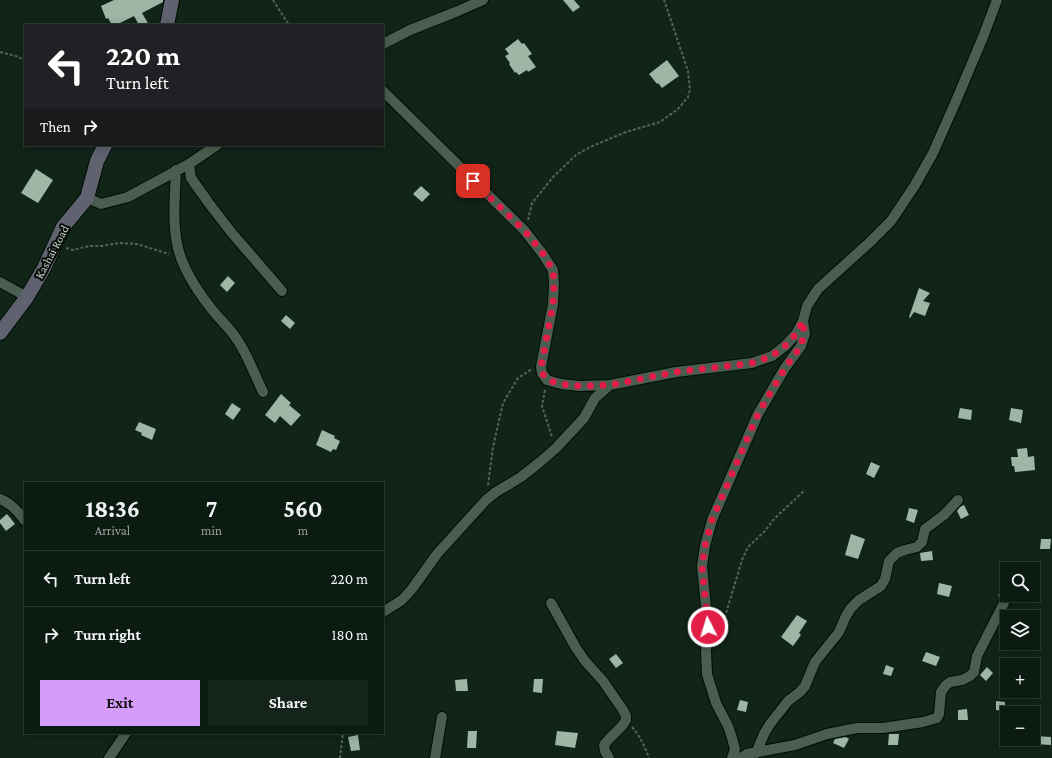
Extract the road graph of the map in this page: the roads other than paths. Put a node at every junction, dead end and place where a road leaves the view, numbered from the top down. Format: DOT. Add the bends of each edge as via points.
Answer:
graph roads {
  1 [pos="172,0"];
  2 [pos="483,0"];
  3 [pos="996,0"];
  4 [pos="167,24"];
  5 [pos="384,43"];
  6 [pos="384,92"];
  7 [pos="104,146"];
  8 [pos="216,146"];
  9 [pos="189,164"];
  10 [pos="176,170"];
  11 [pos="87,198"];
  12 [pos="0,282"];
  13 [pos="282,290"];
  14 [pos="27,297"];
  15 [pos="803,321"];
  16 [pos="0,333"];
  17 [pos="610,385"];
  18 [pos="263,392"];
  19 [pos="0,499"];
  20 [pos="958,500"];
  21 [pos="24,520"];
  22 [pos="551,603"];
  23 [pos="1004,603"];
  24 [pos="384,611"];
  25 [pos="442,717"];
  26 [pos="125,734"];
  27 [pos="756,753"];
  28 [pos="109,758"];
  29 [pos="435,758"];
  30 [pos="609,758"];
  31 [pos="732,758"];
  32 [pos="740,758"];
  1 -- 4 [label="street"];
  2 -- 5 [label="street"];
  3 -- 15 [label="street" via="956,101 933,153 915,185 891,221 818,290 807,306"];
  6 -- 17 [label="street" via="525,231 553,270 553,304 541,367 547,380 579,386"];
  7 -- 11 [label="street, Kashai Road" via="96,161"];
  8 -- 9 [label="street"];
  9 -- 10 [label="street"];
  9 -- 13 [label="street" via="191,178 208,202"];
  10 -- 11 [label="street" via="128,197 101,204"];
  10 -- 18 [label="street" via="174,211 180,257 214,312 231,330"];
  11 -- 14 [label="street, Kashai Road" via="64,227"];
  12 -- 14 [label="street"];
  14 -- 16 [label="street, Kashai Road"];
  15 -- 17 [label="street" via="785,346 772,356 752,363 676,372"];
  15 -- 31 [label="street" via="804,334 801,346 758,414 712,520 705,546 702,566 708,627 708,674 716,703 732,738 735,749"];
  17 -- 24 [label="street" via="594,398 584,418 556,448 521,477 486,500 437,554 402,600"];
  19 -- 21 [label="street" via="19,512"];
  20 -- 27 [label="street" via="944,515 925,529 922,542 917,547 897,553 890,561 881,586 858,600 851,608 839,632 815,662 805,686 788,701 770,724"];
  22 -- 30 [label="street" via="576,648 603,681 626,716 622,726 604,745"];
  23 -- 27 [label="street" via="978,656 974,672 962,680 950,682 940,692 937,718 883,728 857,728"];
  25 -- 29 [label="street"];
  26 -- 28 [label="street"];
  27 -- 32 [label="street"];
}
